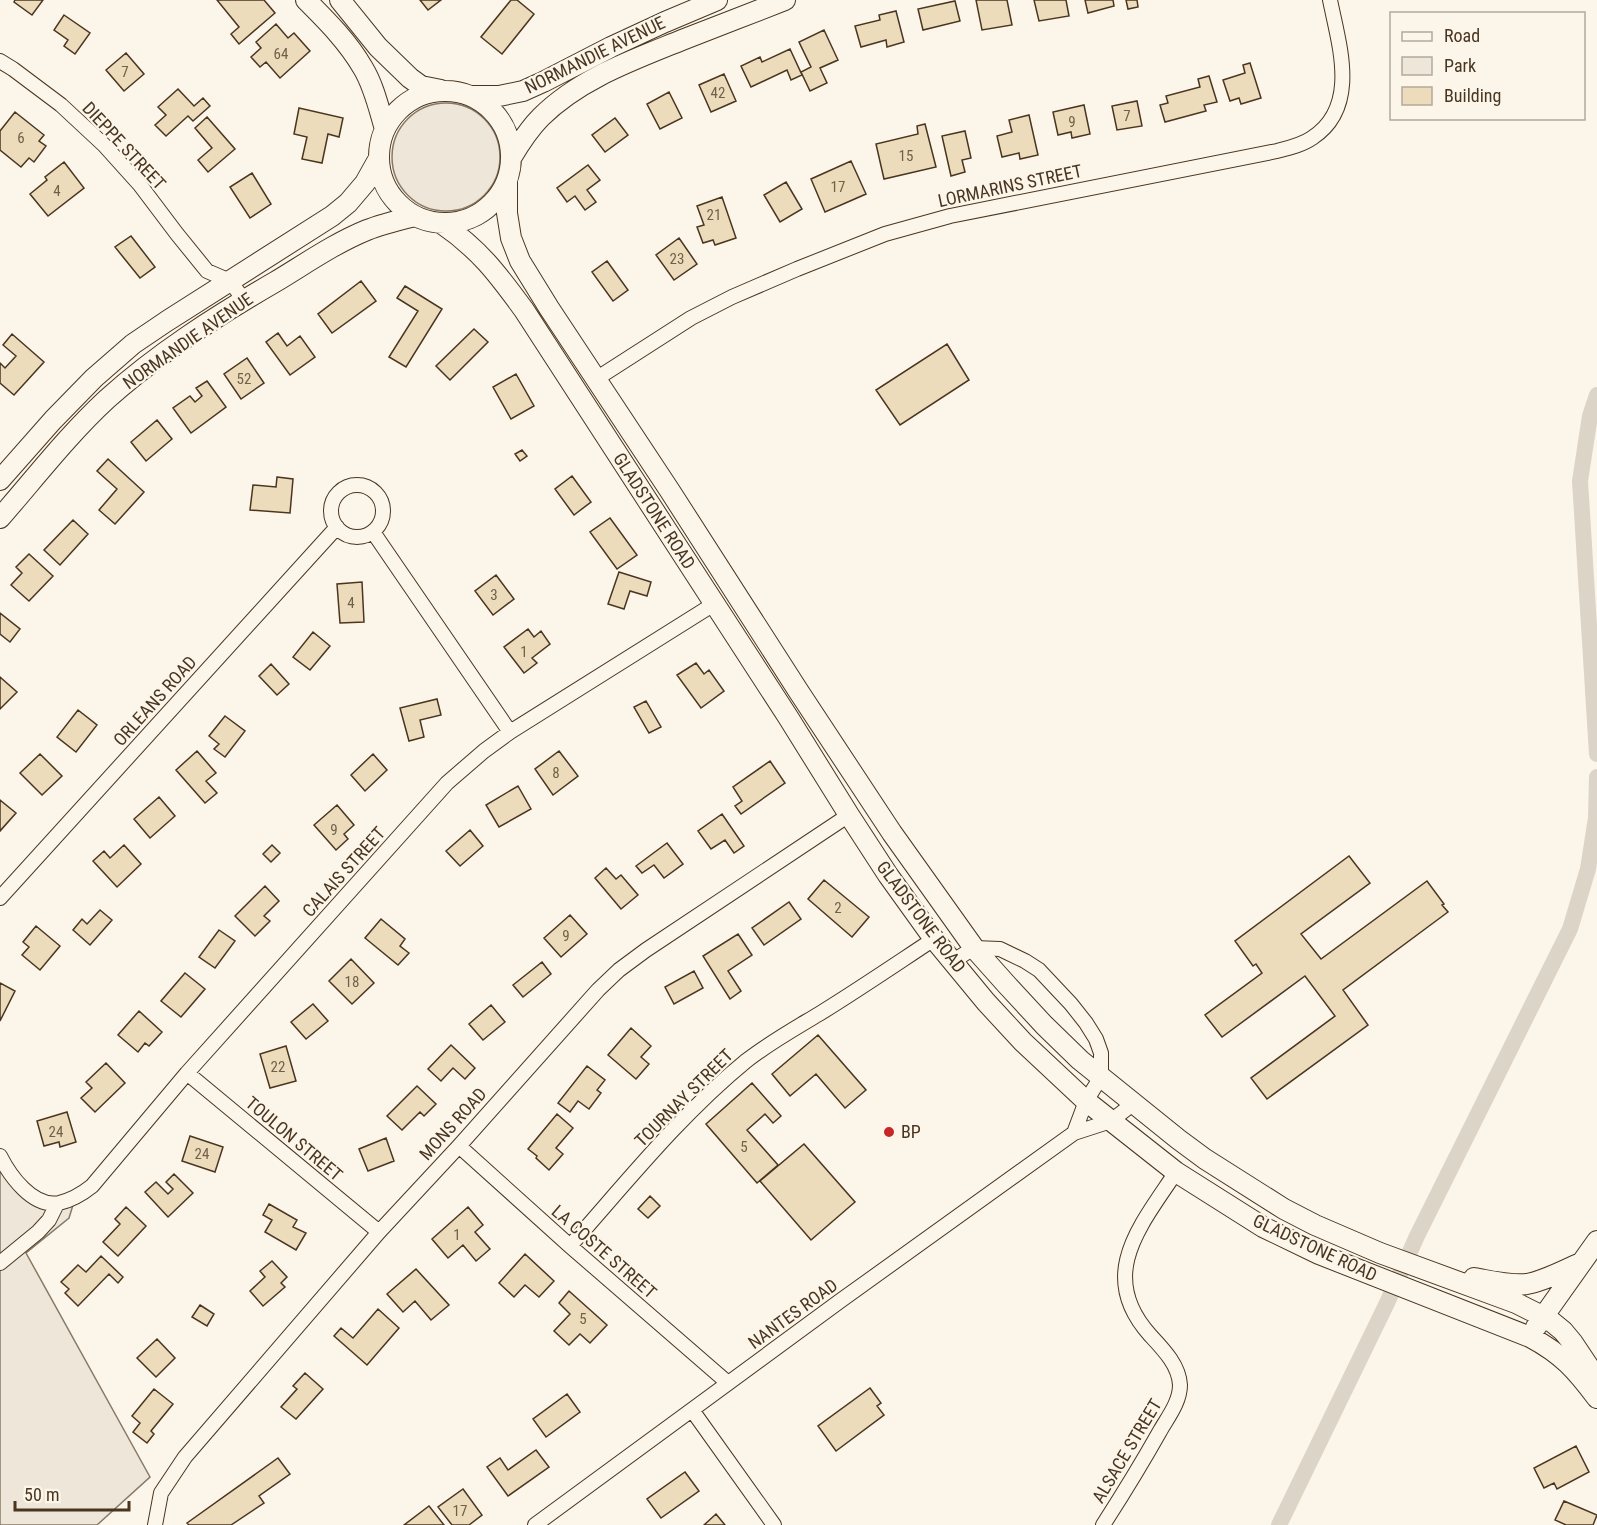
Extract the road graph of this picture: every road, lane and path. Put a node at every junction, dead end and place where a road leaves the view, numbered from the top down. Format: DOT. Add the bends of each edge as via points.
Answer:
graph roads {
  1 [pos="306,0"];
  2 [pos="340,0"];
  3 [pos="717,0"];
  4 [pos="785,0"];
  5 [pos="1330,0"];
  6 [pos="0,61"];
  7 [pos="444,91"];
  8 [pos="471,96"];
  9 [pos="385,129"];
  10 [pos="511,158"];
  11 [pos="379,159"];
  12 [pos="507,180"];
  13 [pos="415,216"];
  14 [pos="441,223"];
  15 [pos="207,271"];
  16 [pos="230,280"];
  17 [pos="204,297"];
  18 [pos="244,300"];
  19 [pos="216,318"];
  20 [pos="591,372"];
  21 [pos="567,376"];
  22 [pos="607,396"];
  23 [pos="587,408"];
  24 [pos="0,480"];
  25 [pos="0,518"];
  26 [pos="337,527"];
  27 [pos="373,532"];
  28 [pos="723,574"];
  29 [pos="703,587"];
  30 [pos="714,604"];
  31 [pos="745,608"];
  32 [pos="725,621"];
  33 [pos="510,732"];
  34 [pos="860,784"];
  35 [pos="844,807"];
  36 [pos="883,819"];
  37 [pos="861,834"];
  38 [pos="0,898"];
  39 [pos="945,906"];
  40 [pos="922,922"];
  41 [pos="934,939"];
  42 [pos="974,948"];
  43 [pos="952,961"];
  44 [pos="187,1073"];
  45 [pos="1101,1077"];
  46 [pos="1086,1101"];
  47 [pos="1134,1103"];
  48 [pos="1111,1121"];
  49 [pos="1074,1133"];
  50 [pos="1178,1139"];
  51 [pos="459,1146"];
  52 [pos="0,1156"];
  53 [pos="1205,1159"];
  54 [pos="1176,1171"];
  55 [pos="57,1204"];
  56 [pos="379,1232"];
  57 [pos="1597,1241"];
  58 [pos="570,1246"];
  59 [pos="0,1263"];
  60 [pos="1581,1263"];
  61 [pos="1420,1267"];
  62 [pos="1542,1316"];
  63 [pos="1530,1337"];
  64 [pos="1597,1379"];
  65 [pos="728,1383"];
  66 [pos="1597,1398"];
  67 [pos="692,1410"];
  68 [pos="155,1525"];
  69 [pos="534,1525"];
  70 [pos="774,1525"];
  71 [pos="1103,1525"];
  1 -- 9 [label="street" via="344,40 364,69"];
  2 -- 7 [label="street" via="378,47 410,78 421,86"];
  3 -- 8 [label="street, NORMANDIE AVENUE" via="523,91"];
  4 -- 10 [label="street, NORMANDIE AVENUE" via="630,61 590,81 540,117"];
  5 -- 20 [label="street, LORMARINS STREET" via="1343,66 1342,90 1329,124 1312,138 1277,151 950,216 885,234 732,297"];
  6 -- 15 [label="street, DIEPPE STREET" via="61,105 104,146"];
  7 -- 8 [label="street"];
  7 -- 9 [label="street" via="409,101"];
  8 -- 10 [label="street" via="488,106 501,121"];
  9 -- 11 [label="street"];
  10 -- 12 [label="street"];
  11 -- 13 [label="street" via="383,182 396,202"];
  11 -- 16 [label="street, NORMANDIE AVENUE" via="365,183 340,210"];
  12 -- 14 [label="street" via="488,207 473,217"];
  12 -- 20 [label="street, GLADSTONE ROAD" via="511,238 520,261"];
  13 -- 14 [label="street"];
  13 -- 18 [label="street, NORMANDIE AVENUE" via="349,238"];
  14 -- 21 [label="street, GLADSTONE ROAD" via="461,236 496,272"];
  15 -- 16 [label="street, DIEPPE STREET"];
  15 -- 17 [label="street"];
  16 -- 17 [label="street, NORMANDIE AVENUE"];
  16 -- 18 [label="street"];
  17 -- 19 [label="street"];
  17 -- 24 [label="street, NORMANDIE AVENUE" via="133,344 94,378"];
  18 -- 19 [label="street, NORMANDIE AVENUE"];
  19 -- 25 [label="street, NORMANDIE AVENUE" via="106,400"];
  20 -- 21 [label="street" via="578,367"];
  20 -- 22 [label="street, GLADSTONE ROAD"];
  21 -- 23 [label="street, GLADSTONE ROAD"];
  22 -- 23 [label="street"];
  22 -- 28 [label="street, GLADSTONE ROAD"];
  23 -- 29 [label="street, GLADSTONE ROAD"];
  26 -- 27 [label="street" via="350,536"];
  26 -- 27 [label="street" via="332,513 335,499 346,488 361,486 375,492 382,505 382,520"];
  26 -- 38 [label="street, ORLEANS ROAD"];
  27 -- 33 [label="street"];
  28 -- 29 [label="street" via="712,577"];
  28 -- 31 [label="street, GLADSTONE ROAD"];
  29 -- 30 [label="street, GLADSTONE ROAD"];
  30 -- 32 [label="street, GLADSTONE ROAD"];
  30 -- 33 [label="street, CALAIS STREET"];
  31 -- 32 [label="street"];
  31 -- 34 [label="street, GLADSTONE ROAD"];
  32 -- 35 [label="street, GLADSTONE ROAD"];
  33 -- 44 [label="street, CALAIS STREET" via="447,783"];
  34 -- 35 [label="street" via="846,792"];
  34 -- 36 [label="street, GLADSTONE ROAD"];
  35 -- 37 [label="street, GLADSTONE ROAD"];
  35 -- 51 [label="street, MONS ROAD" via="619,970"];
  36 -- 37 [label="street"];
  36 -- 39 [label="street, GLADSTONE ROAD"];
  37 -- 40 [label="street, GLADSTONE ROAD"];
  39 -- 40 [label="street"];
  39 -- 42 [label="street, GLADSTONE ROAD"];
  40 -- 41 [label="street, GLADSTONE ROAD"];
  41 -- 43 [label="street, GLADSTONE ROAD"];
  41 -- 58 [label="street, TOURNAY STREET" via="747,1060 681,1122"];
  42 -- 43 [label="street"];
  42 -- 45 [label="street, GLADSTONE ROAD" via="1044,1025"];
  42 -- 45 [label="street" via="1000,950 1039,970 1071,1004 1096,1039 1101,1053"];
  43 -- 46 [label="street, GLADSTONE ROAD" via="1023,1042"];
  44 -- 55 [label="street, CALAIS STREET" via="92,1186"];
  44 -- 56 [label="street, TOULON STREET"];
  45 -- 46 [label="street"];
  45 -- 47 [label="street, GLADSTONE ROAD"];
  46 -- 48 [label="street, GLADSTONE ROAD"];
  46 -- 49 [label="street"];
  47 -- 48 [label="street, NANTES ROAD"];
  47 -- 50 [label="street, GLADSTONE ROAD"];
  48 -- 49 [label="street, NANTES ROAD"];
  48 -- 54 [label="street, GLADSTONE ROAD"];
  49 -- 65 [label="street, NANTES ROAD"];
  50 -- 53 [label="street, GLADSTONE ROAD"];
  50 -- 54 [label="street" via="1165,1151"];
  51 -- 56 [label="street, MONS ROAD"];
  51 -- 58 [label="street, LA COSTE STREET"];
  52 -- 55 [label="street" via="28,1193"];
  53 -- 54 [label="street" via="1198,1174"];
  53 -- 61 [label="street, GLADSTONE ROAD" via="1305,1220"];
  54 -- 63 [label="street, GLADSTONE ROAD" via="1263,1227 1319,1254"];
  54 -- 71 [label="street, ALSACE STREET" via="1135,1236 1125,1276 1133,1311 1178,1374 1178,1400"];
  55 -- 59 [label="street" via="38,1232"];
  56 -- 68 [label="street, MONS ROAD" via="184,1457 161,1493"];
  57 -- 60 [label="street"];
  58 -- 65 [label="street, LA COSTE STREET"];
  60 -- 61 [label="street" via="1527,1284"];
  60 -- 62 [label="street"];
  61 -- 62 [label="street, GLADSTONE ROAD"];
  62 -- 63 [label="street"];
  62 -- 64 [label="street, GLADSTONE ROAD" via="1574,1343"];
  63 -- 66 [label="street, GLADSTONE ROAD" via="1571,1366"];
  65 -- 67 [label="street, NANTES ROAD"];
  67 -- 69 [label="street, NANTES ROAD"];
  67 -- 70 [label="street"];
}
